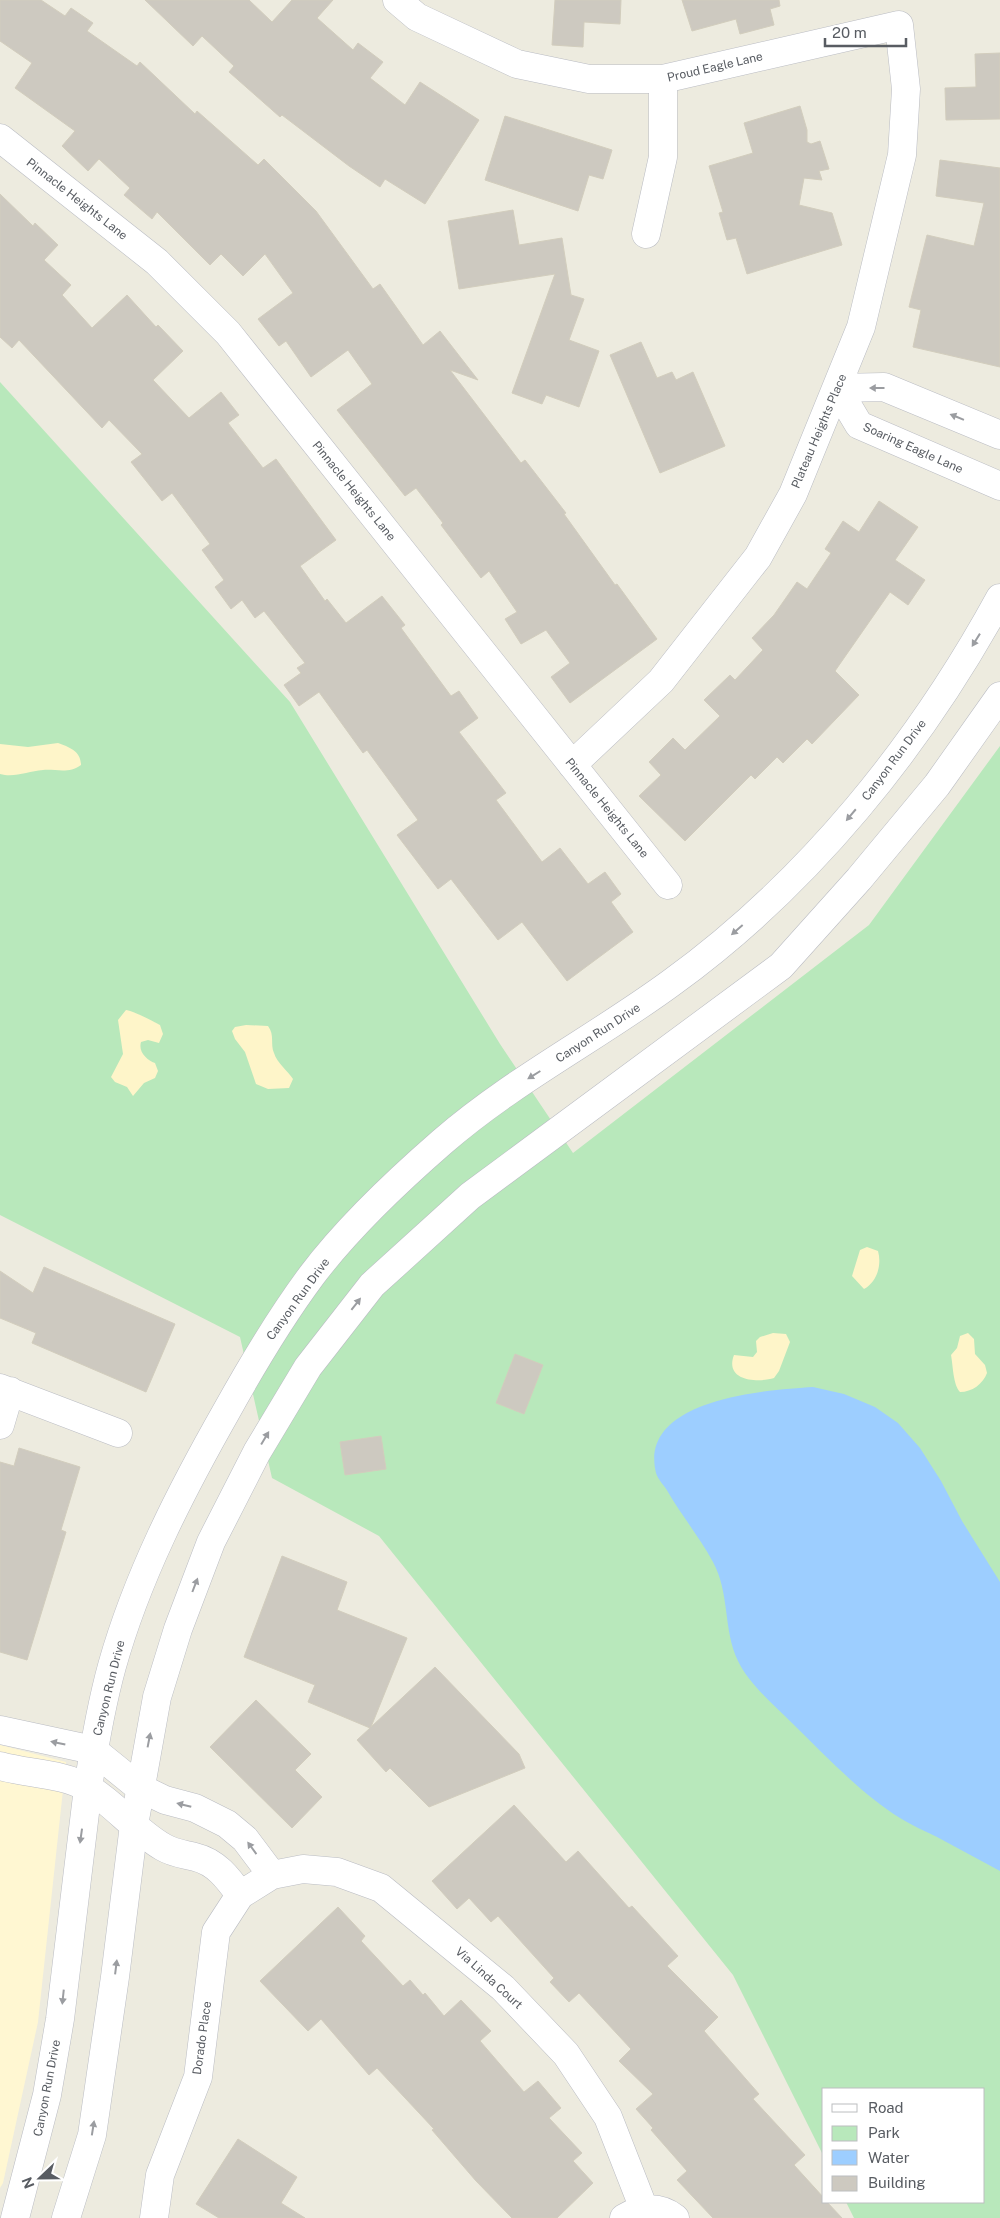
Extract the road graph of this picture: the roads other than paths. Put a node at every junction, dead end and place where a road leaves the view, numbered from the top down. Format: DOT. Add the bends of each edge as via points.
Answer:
graph roads {
  1 [pos="396,0"];
  2 [pos="898,25"];
  3 [pos="663,79"];
  4 [pos="0,138"];
  5 [pos="646,234"];
  6 [pos="837,388"];
  7 [pos="1000,435"];
  8 [pos="1000,486"];
  9 [pos="1000,598"];
  10 [pos="1000,696"];
  11 [pos="572,765"];
  12 [pos="668,885"];
  13 [pos="5,1390"];
  14 [pos="0,1425"];
  15 [pos="118,1433"];
  16 [pos="0,1730"];
  17 [pos="93,1750"];
  18 [pos="0,1766"];
  19 [pos="88,1788"];
  20 [pos="140,1788"];
  21 [pos="134,1825"];
  22 [pos="272,1875"];
  23 [pos="240,1895"];
  24 [pos="634,2214"];
  25 [pos="15,2218"];
  26 [pos="66,2218"];
  27 [pos="154,2218"];
  28 [pos="674,2218"];
  1 -- 3 [label="street, Proud Eagle Lane" via="417,16 517,64 589,79"];
  2 -- 3 [label="street, Proud Eagle Lane"];
  2 -- 6 [label="street, Plateau Heights Place" via="906,89 902,155 861,327"];
  3 -- 5 [label="street" via="663,157"];
  4 -- 11 [label="street, Pinnacle Heights Lane" via="158,262 228,333"];
  7 -- 6 [label="street, one-way" via="884,387"];
  6 -- 8 [label="street, Soaring Eagle Lane" via="859,425"];
  6 -- 11 [label="street, Plateau Heights Place" via="793,494 758,557 661,681"];
  9 -- 17 [label="street, Canyon Run Drive, one-way" via="912,737 831,840 743,925 675,981 514,1087 446,1138 395,1184 314,1272 243,1382 174,1509 112,1666"];
  20 -- 10 [label="street, one-way" via="157,1697 178,1629 211,1542 257,1452 308,1367 372,1285 470,1196 781,966 860,879 937,785"];
  11 -- 12 [label="street, Pinnacle Heights Lane"];
  13 -- 14 [label="street"];
  13 -- 15 [label="street"];
  17 -- 16 [label="street, one-way"];
  17 -- 19 [label="street, Canyon Run Drive"];
  17 -- 20 [label="street"];
  18 -- 19 [label="street" via="55,1776"];
  19 -- 21 [label="street"];
  19 -- 25 [label="street, Canyon Run Drive, one-way" via="60,2018 47,2095"];
  20 -- 21 [label="street"];
  22 -- 20 [label="street, one-way" via="245,1839 227,1824 195,1808 165,1800"];
  21 -- 23 [label="street" via="169,1851 213,1864"];
  26 -- 21 [label="street, one-way" via="92,2135"];
  22 -- 23 [label="street, Dorado Place"];
  22 -- 24 [label="street, Via Linda Court" via="303,1869 337,1872 381,1888 503,1988 566,2054 608,2117"];
  23 -- 27 [label="street, Dorado Place" via="216,1932 198,2077 160,2175"];
  24 -- 28 [label="street, Via Linda Court" via="653,2209 667,2212"];
}
